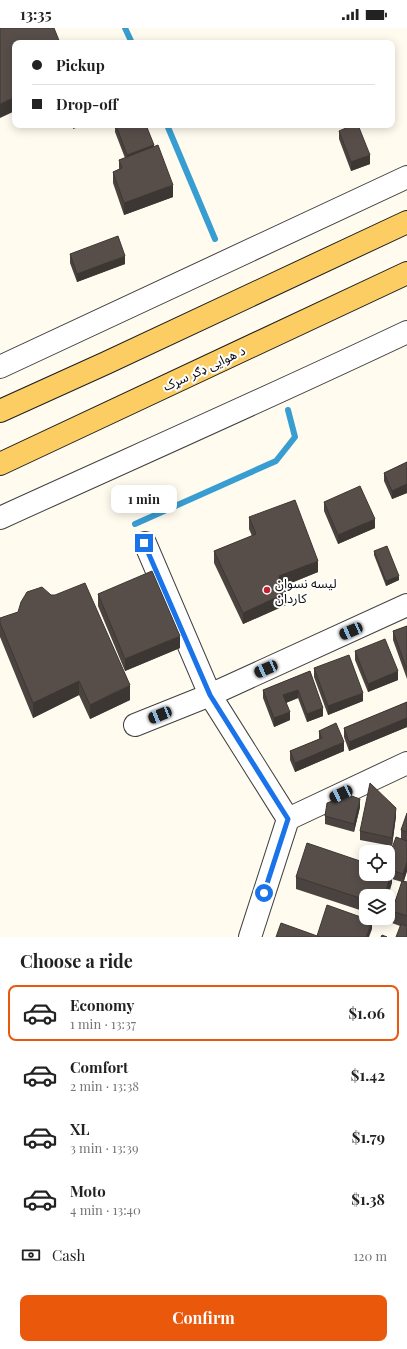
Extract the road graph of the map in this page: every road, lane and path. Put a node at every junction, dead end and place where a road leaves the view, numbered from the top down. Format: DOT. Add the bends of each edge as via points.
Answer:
graph roads {
  1 [pos="407,177"];
  2 [pos="407,222"];
  3 [pos="407,273"];
  4 [pos="407,332"];
  5 [pos="0,367"];
  6 [pos="0,411"];
  7 [pos="0,464"];
  8 [pos="0,518"];
  9 [pos="144,543"];
  10 [pos="407,605"];
  11 [pos="210,695"];
  12 [pos="135,725"];
  13 [pos="407,763"];
  14 [pos="288,819"];
  15 [pos="250,937"];
  1 -- 5 [label="street"];
  2 -- 6 [label="main road"];
  3 -- 7 [label="main road, د هوایی ډګر سړک"];
  4 -- 8 [label="street" via="299,384"];
  9 -- 11 [label="street"];
  10 -- 11 [label="street"];
  11 -- 12 [label="street"];
  11 -- 14 [label="street"];
  13 -- 14 [label="street"];
  14 -- 15 [label="street"];
}
